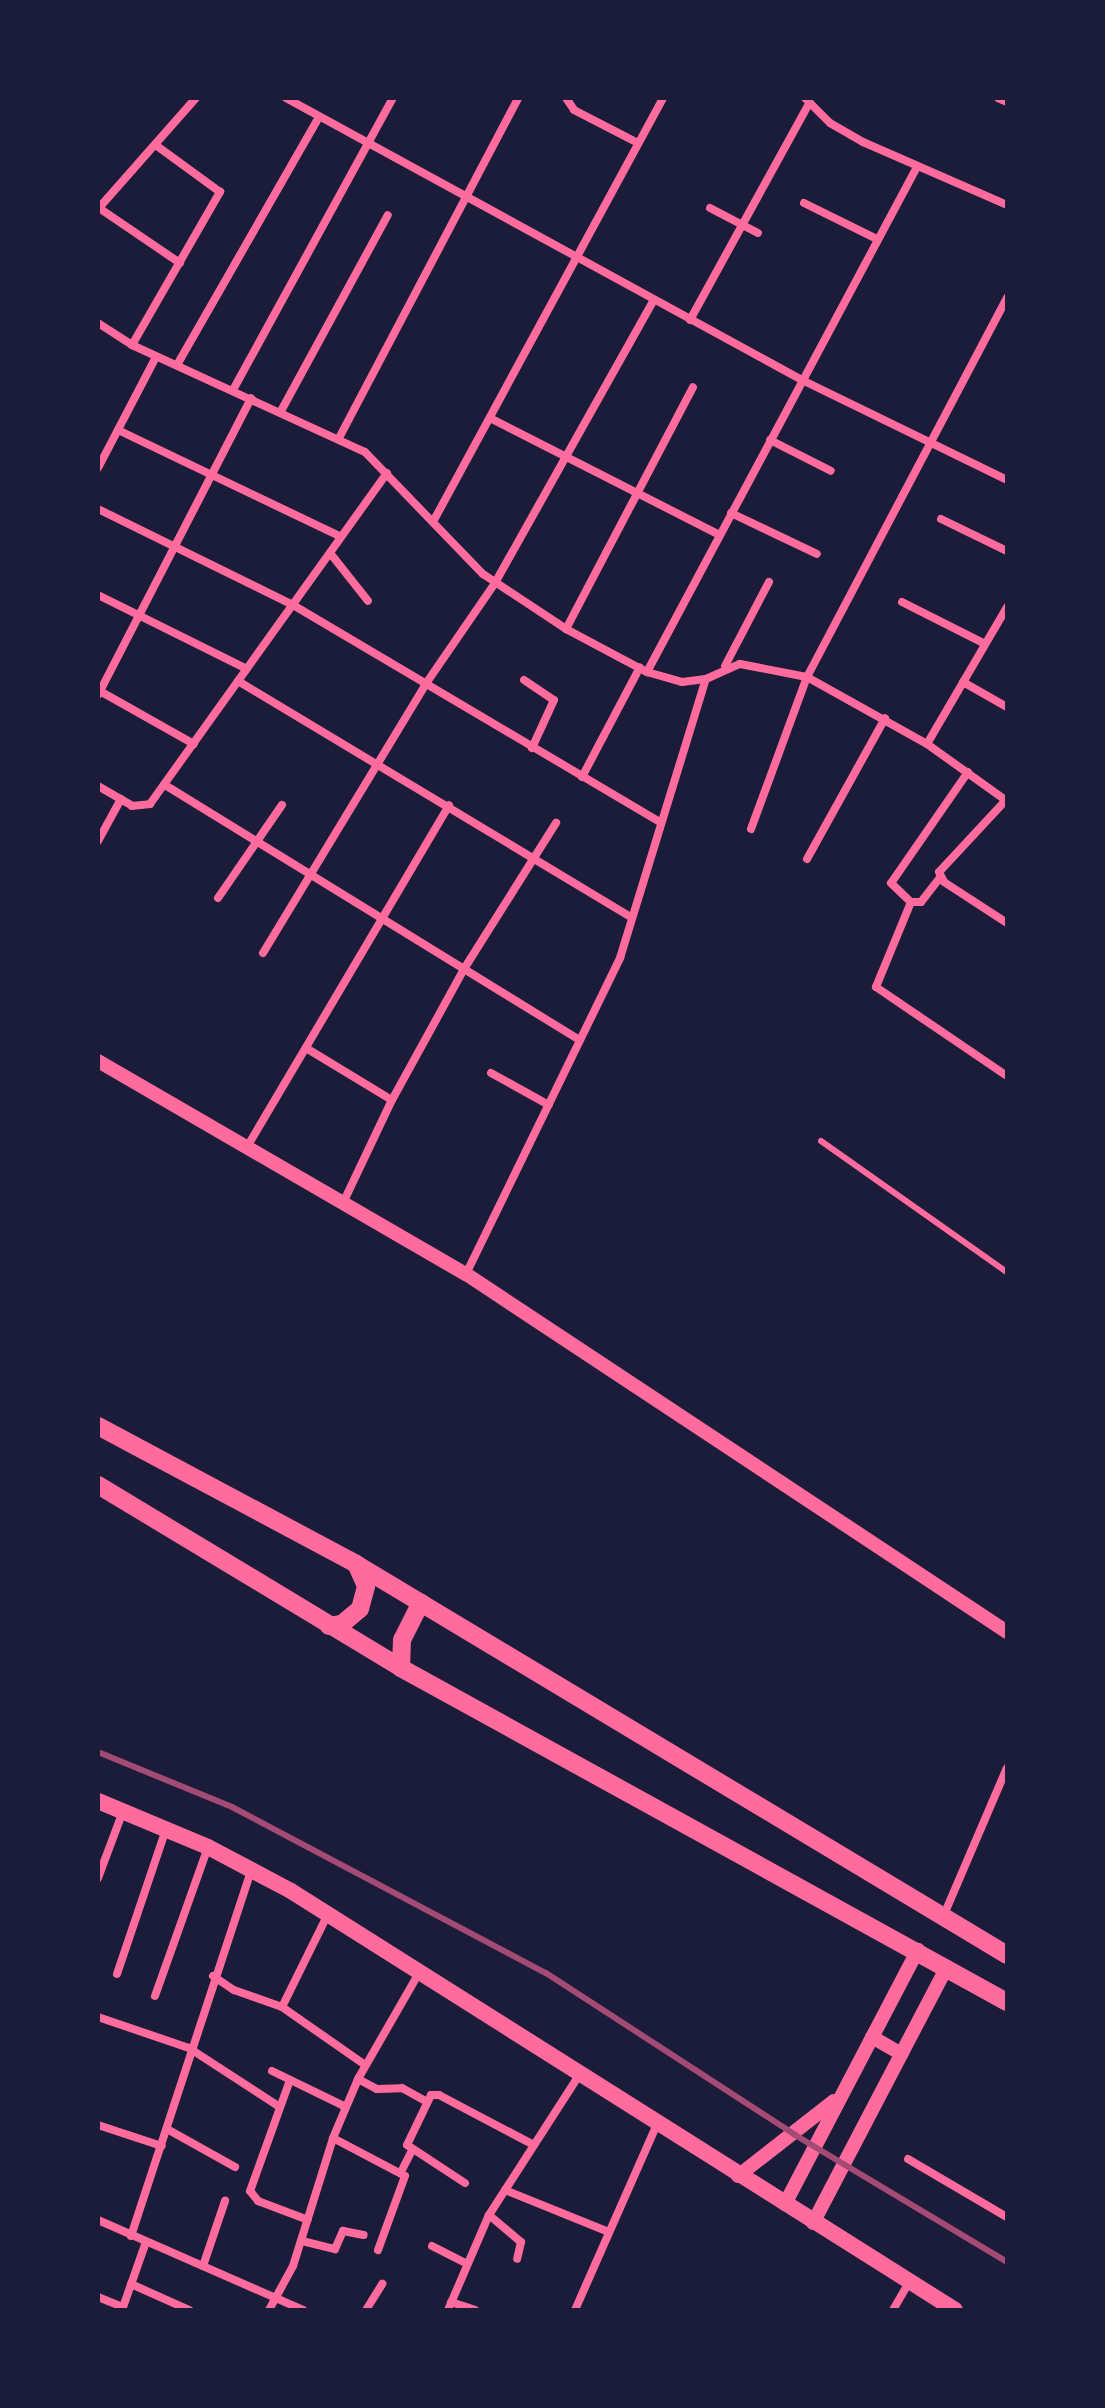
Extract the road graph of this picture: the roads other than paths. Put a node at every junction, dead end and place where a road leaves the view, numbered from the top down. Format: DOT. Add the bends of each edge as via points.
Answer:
graph roads {
  1 [pos="196,98"];
  2 [pos="286,98"];
  3 [pos="393,98"];
  4 [pos="518,98"];
  5 [pos="566,98"];
  6 [pos="663,98"];
  7 [pos="998,98"];
  8 [pos="807,102"];
  9 [pos="1007,102"];
  10 [pos="319,117"];
  11 [pos="638,143"];
  12 [pos="367,145"];
  13 [pos="157,146"];
  14 [pos="917,167"];
  15 [pos="467,200"];
  16 [pos="804,203"];
  17 [pos="1007,205"];
  18 [pos="98,208"];
  19 [pos="710,208"];
  20 [pos="388,215"];
  21 [pos="742,224"];
  22 [pos="758,233"];
  23 [pos="877,239"];
  24 [pos="575,259"];
  25 [pos="180,263"];
  26 [pos="1007,298"];
  27 [pos="653,301"];
  28 [pos="690,320"];
  29 [pos="98,323"];
  30 [pos="132,345"];
  31 [pos="156,357"];
  32 [pos="177,365"];
  33 [pos="802,380"];
  34 [pos="693,387"];
  35 [pos="233,390"];
  36 [pos="251,398"];
  37 [pos="281,411"];
  38 [pos="490,418"];
  39 [pos="118,430"];
  40 [pos="339,438"];
  41 [pos="770,440"];
  42 [pos="932,443"];
  43 [pos="566,457"];
  44 [pos="98,468"];
  45 [pos="831,471"];
  46 [pos="212,473"];
  47 [pos="387,473"];
  48 [pos="1006,478"];
  49 [pos="637,493"];
  50 [pos="98,509"];
  51 [pos="731,513"];
  52 [pos="941,519"];
  53 [pos="434,520"];
  54 [pos="720,535"];
  55 [pos="341,537"];
  56 [pos="176,546"];
  57 [pos="1007,551"];
  58 [pos="330,553"];
  59 [pos="817,554"];
  60 [pos="769,582"];
  61 [pos="495,583"];
  62 [pos="98,595"];
  63 [pos="368,601"];
  64 [pos="902,602"];
  65 [pos="293,605"];
  66 [pos="1007,607"];
  67 [pos="141,616"];
  68 [pos="566,629"];
  69 [pos="985,644"];
  70 [pos="725,666"];
  71 [pos="247,669"];
  72 [pos="643,670"];
  73 [pos="807,677"];
  74 [pos="706,679"];
  75 [pos="524,680"];
  76 [pos="238,681"];
  77 [pos="963,682"];
  78 [pos="425,685"];
  79 [pos="99,692"];
  80 [pos="1007,707"];
  81 [pos="885,718"];
  82 [pos="194,744"];
  83 [pos="927,744"];
  84 [pos="532,748"];
  85 [pos="378,763"];
  86 [pos="968,772"];
  87 [pos="582,777"];
  88 [pos="165,785"];
  89 [pos="98,786"];
  90 [pos="121,799"];
  91 [pos="1007,800"];
  92 [pos="282,805"];
  93 [pos="449,805"];
  94 [pos="660,822"];
  95 [pos="556,823"];
  96 [pos="751,829"];
  97 [pos="98,841"];
  98 [pos="258,842"];
  99 [pos="534,857"];
  100 [pos="807,859"];
  101 [pos="310,874"];
  102 [pos="940,878"];
  103 [pos="218,898"];
  104 [pos="911,902"];
  105 [pos="629,916"];
  106 [pos="382,919"];
  107 [pos="1007,923"];
  108 [pos="263,953"];
  109 [pos="464,969"];
  110 [pos="580,1040"];
  111 [pos="306,1048"];
  112 [pos="98,1061"];
  113 [pos="491,1073"];
  114 [pos="1007,1076"];
  115 [pos="392,1100"];
  116 [pos="549,1105"];
  117 [pos="821,1141"];
  118 [pos="247,1147"];
  119 [pos="343,1203"];
  120 [pos="1007,1272"];
  121 [pos="466,1274"];
  122 [pos="98,1426"];
  123 [pos="98,1485"];
  124 [pos="356,1564"];
  125 [pos="421,1602"];
  126 [pos="329,1626"];
  127 [pos="1007,1632"];
  128 [pos="401,1668"];
  129 [pos="1007,1768"];
  130 [pos="98,1801"];
  131 [pos="123,1811"];
  132 [pos="166,1828"];
  133 [pos="208,1847"];
  134 [pos="252,1869"];
  135 [pos="98,1878"];
  136 [pos="329,1913"];
  137 [pos="943,1917"];
  138 [pos="918,1950"];
  139 [pos="1007,1955"];
  140 [pos="947,1967"];
  141 [pos="419,1972"];
  142 [pos="117,1974"];
  143 [pos="213,1976"];
  144 [pos="155,1996"];
  145 [pos="1007,2002"];
  146 [pos="282,2007"];
  147 [pos="98,2017"];
  148 [pos="872,2037"];
  149 [pos="189,2048"];
  150 [pos="902,2054"];
  151 [pos="365,2065"];
  152 [pos="272,2071"];
  153 [pos="580,2074"];
  154 [pos="358,2079"];
  155 [pos="290,2080"];
  156 [pos="843,2093"];
  157 [pos="427,2102"];
  158 [pos="280,2107"];
  159 [pos="346,2107"];
  160 [pos="657,2124"];
  161 [pos="98,2125"];
  162 [pos="167,2129"];
  163 [pos="333,2138"];
  164 [pos="534,2145"];
  165 [pos="162,2146"];
  166 [pos="412,2150"];
  167 [pos="908,2159"];
  168 [pos="235,2167"];
  169 [pos="401,2172"];
  170 [pos="738,2176"];
  171 [pos="465,2183"];
  172 [pos="505,2190"];
  173 [pos="225,2201"];
  174 [pos="785,2204"];
  175 [pos="489,2215"];
  176 [pos="1007,2217"];
  177 [pos="98,2220"];
  178 [pos="308,2220"];
  179 [pos="813,2223"];
  180 [pos="609,2232"];
  181 [pos="364,2235"];
  182 [pos="131,2236"];
  183 [pos="302,2241"];
  184 [pos="146,2242"];
  185 [pos="432,2246"];
  186 [pos="378,2250"];
  187 [pos="517,2259"];
  188 [pos="465,2263"];
  189 [pos="203,2266"];
  190 [pos="909,2282"];
  191 [pos="131,2284"];
  192 [pos="382,2284"];
  193 [pos="277,2296"];
  194 [pos="98,2297"];
  195 [pos="449,2306"];
  196 [pos="122,2308"];
  197 [pos="189,2310"];
  198 [pos="269,2310"];
  199 [pos="303,2310"];
  200 [pos="366,2310"];
  201 [pos="475,2310"];
  202 [pos="575,2310"];
  203 [pos="893,2310"];
  204 [pos="955,2310"];
  1 -- 13 [label="street"];
  2 -- 10 [label="street"];
  3 -- 12 [label="street"];
  4 -- 15 [label="street"];
  5 -- 11 [label="street" via="574,110"];
  6 -- 11 [label="street"];
  7 -- 9 [label="street"];
  8 -- 14 [label="street" via="863,142"];
  8 -- 21 [label="street"];
  10 -- 12 [label="street"];
  10 -- 32 [label="street"];
  11 -- 24 [label="street"];
  12 -- 15 [label="street"];
  12 -- 35 [label="street"];
  13 -- 18 [label="street"];
  13 -- 25 [label="street" via="220,192"];
  14 -- 17 [label="street"];
  14 -- 23 [label="street"];
  15 -- 24 [label="street"];
  15 -- 40 [label="street"];
  16 -- 23 [label="street"];
  18 -- 25 [label="street"];
  19 -- 21 [label="street"];
  20 -- 37 [label="street"];
  21 -- 22 [label="street"];
  21 -- 28 [label="street"];
  23 -- 33 [label="street"];
  24 -- 27 [label="street"];
  24 -- 38 [label="street"];
  25 -- 30 [label="street"];
  26 -- 42 [label="street"];
  27 -- 28 [label="street"];
  27 -- 43 [label="street"];
  28 -- 33 [label="street"];
  29 -- 30 [label="street"];
  30 -- 31 [label="street"];
  31 -- 32 [label="street"];
  31 -- 39 [label="street"];
  32 -- 35 [label="street"];
  33 -- 41 [label="street"];
  33 -- 42 [label="street"];
  34 -- 49 [label="street"];
  35 -- 36 [label="street"];
  36 -- 37 [label="street"];
  36 -- 46 [label="street"];
  37 -- 40 [label="street"];
  38 -- 43 [label="street"];
  38 -- 53 [label="street"];
  39 -- 44 [label="street"];
  39 -- 46 [label="street"];
  40 -- 47 [label="street" via="365,452"];
  41 -- 45 [label="street"];
  41 -- 51 [label="street"];
  42 -- 48 [label="street"];
  42 -- 73 [label="street"];
  43 -- 49 [label="street"];
  43 -- 61 [label="street"];
  46 -- 55 [label="street"];
  46 -- 56 [label="street"];
  47 -- 53 [label="street"];
  47 -- 55 [label="street"];
  49 -- 54 [label="street"];
  49 -- 68 [label="street"];
  50 -- 56 [label="street"];
  51 -- 54 [label="street"];
  51 -- 59 [label="street"];
  52 -- 57 [label="street"];
  53 -- 61 [label="street" via="462,556"];
  54 -- 72 [label="street"];
  55 -- 58 [label="street"];
  56 -- 65 [label="street"];
  56 -- 67 [label="street"];
  58 -- 63 [label="street"];
  58 -- 65 [label="street"];
  60 -- 70 [label="street"];
  61 -- 68 [label="street"];
  61 -- 78 [label="street"];
  62 -- 67 [label="street"];
  64 -- 69 [label="street"];
  65 -- 71 [label="street"];
  65 -- 78 [label="street"];
  66 -- 69 [label="street"];
  67 -- 71 [label="street"];
  67 -- 79 [label="street"];
  68 -- 72 [label="street"];
  69 -- 77 [label="street"];
  70 -- 73 [label="street" via="751,665"];
  70 -- 74 [label="street"];
  71 -- 76 [label="street"];
  72 -- 74 [label="street" via="682,682"];
  72 -- 87 [label="street"];
  73 -- 81 [label="street"];
  73 -- 96 [label="street"];
  74 -- 94 [label="street"];
  75 -- 84 [label="street" via="554,700"];
  76 -- 82 [label="street"];
  76 -- 85 [label="street"];
  77 -- 80 [label="street"];
  77 -- 83 [label="street"];
  78 -- 84 [label="street"];
  78 -- 85 [label="street"];
  79 -- 82 [label="street"];
  81 -- 83 [label="street"];
  81 -- 100 [label="street"];
  82 -- 88 [label="street"];
  83 -- 86 [label="street"];
  84 -- 87 [label="street"];
  85 -- 93 [label="street"];
  85 -- 101 [label="street"];
  86 -- 91 [label="street"];
  86 -- 104 [label="street" via="892,880"];
  87 -- 94 [label="street"];
  88 -- 90 [label="street" via="150,804 132,806"];
  88 -- 98 [label="street"];
  89 -- 90 [label="street"];
  90 -- 97 [label="street"];
  91 -- 102 [label="street" via="942,866"];
  92 -- 98 [label="street"];
  93 -- 99 [label="street"];
  93 -- 106 [label="street"];
  94 -- 105 [label="street"];
  95 -- 99 [label="street"];
  98 -- 101 [label="street"];
  98 -- 103 [label="street"];
  99 -- 105 [label="street"];
  99 -- 109 [label="street"];
  101 -- 106 [label="street"];
  101 -- 108 [label="street"];
  102 -- 104 [label="street" via="921,902"];
  102 -- 107 [label="street"];
  104 -- 114 [label="street" via="875,980 880,992"];
  105 -- 110 [label="street" via="620,958"];
  106 -- 109 [label="street"];
  106 -- 111 [label="street"];
  109 -- 110 [label="street"];
  109 -- 115 [label="street"];
  110 -- 116 [label="street"];
  111 -- 115 [label="street"];
  111 -- 118 [label="street"];
  112 -- 118 [label="street"];
  113 -- 116 [label="street"];
  115 -- 119 [label="street"];
  116 -- 121 [label="street"];
  117 -- 120 [label="lane"];
  118 -- 119 [label="street"];
  119 -- 121 [label="street"];
  121 -- 127 [label="street"];
  122 -- 124 [label="main road"];
  123 -- 126 [label="main road"];
  124 -- 125 [label="main road"];
  124 -- 126 [label="main road" via="366,1586 360,1609 342,1624"];
  125 -- 128 [label="main road" via="402,1640"];
  125 -- 137 [label="main road"];
  126 -- 128 [label="main road"];
  128 -- 138 [label="main road"];
  129 -- 137 [label="street"];
  130 -- 131 [label="main road"];
  131 -- 132 [label="main road"];
  131 -- 135 [label="street"];
  132 -- 133 [label="main road"];
  132 -- 142 [label="street"];
  133 -- 134 [label="main road"];
  133 -- 144 [label="street"];
  134 -- 136 [label="main road"];
  134 -- 143 [label="street"];
  136 -- 141 [label="main road"];
  136 -- 146 [label="street"];
  137 -- 139 [label="main road"];
  138 -- 140 [label="main road"];
  138 -- 148 [label="street"];
  140 -- 145 [label="main road"];
  140 -- 150 [label="street"];
  141 -- 151 [label="street"];
  141 -- 153 [label="main road"];
  143 -- 146 [label="street" via="234,1990"];
  143 -- 149 [label="street"];
  146 -- 151 [label="street"];
  147 -- 149 [label="street"];
  148 -- 150 [label="street"];
  148 -- 156 [label="street"];
  149 -- 158 [label="street"];
  149 -- 162 [label="street"];
  150 -- 179 [label="street"];
  151 -- 154 [label="street"];
  152 -- 155 [label="street"];
  153 -- 160 [label="main road"];
  153 -- 164 [label="street"];
  154 -- 157 [label="street" via="377,2089 398,2086"];
  154 -- 159 [label="street"];
  155 -- 158 [label="street"];
  155 -- 159 [label="street"];
  156 -- 170 [label="street"];
  156 -- 174 [label="street"];
  157 -- 164 [label="street" via="439,2095"];
  157 -- 166 [label="street" via="407,2142"];
  158 -- 178 [label="street" via="250,2191 254,2199"];
  159 -- 163 [label="street"];
  160 -- 170 [label="main road"];
  160 -- 180 [label="street"];
  161 -- 165 [label="street"];
  162 -- 165 [label="street"];
  162 -- 168 [label="street"];
  163 -- 169 [label="street"];
  163 -- 178 [label="street"];
  164 -- 172 [label="street"];
  165 -- 182 [label="street"];
  166 -- 169 [label="street"];
  166 -- 171 [label="street"];
  167 -- 176 [label="street"];
  169 -- 186 [label="street" via="405,2182"];
  170 -- 174 [label="main road"];
  172 -- 175 [label="street"];
  172 -- 180 [label="street"];
  173 -- 189 [label="street"];
  174 -- 179 [label="main road"];
  175 -- 187 [label="street" via="521,2242"];
  175 -- 188 [label="street"];
  177 -- 182 [label="street"];
  178 -- 183 [label="street"];
  179 -- 190 [label="main road"];
  180 -- 202 [label="street"];
  181 -- 183 [label="street" via="343,2231 335,2249"];
  182 -- 184 [label="street"];
  183 -- 193 [label="street"];
  184 -- 189 [label="street"];
  184 -- 191 [label="street"];
  185 -- 188 [label="street"];
  188 -- 195 [label="street"];
  189 -- 193 [label="street"];
  190 -- 203 [label="street"];
  190 -- 204 [label="main road"];
  191 -- 196 [label="street"];
  191 -- 197 [label="street"];
  192 -- 200 [label="street"];
  193 -- 198 [label="street"];
  193 -- 199 [label="street"];
  194 -- 196 [label="street"];
  195 -- 201 [label="street"];
}
